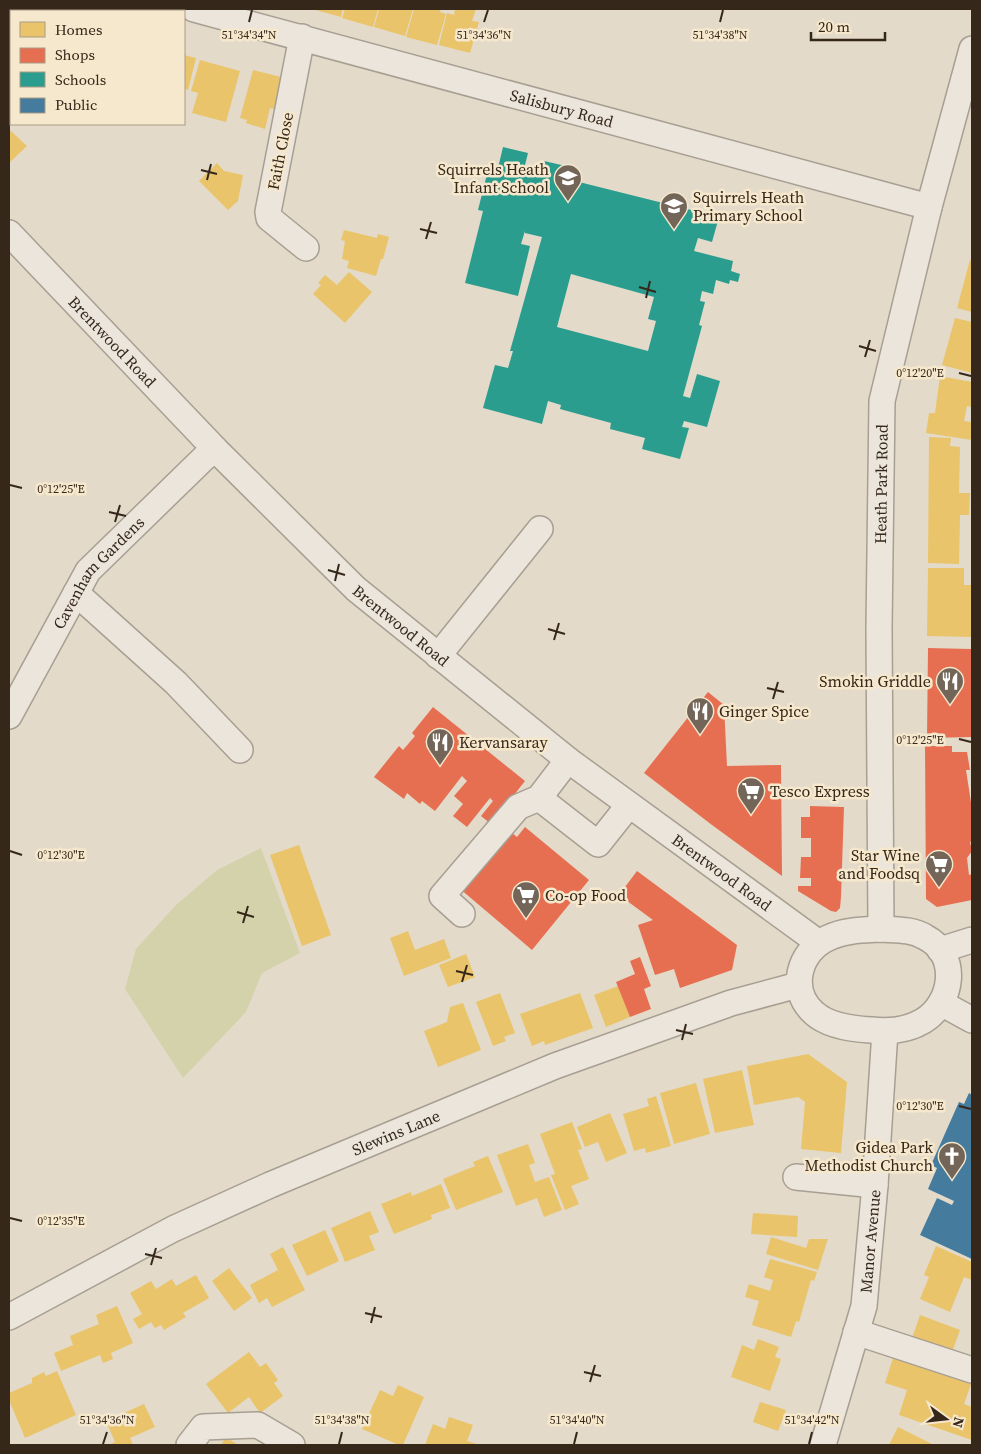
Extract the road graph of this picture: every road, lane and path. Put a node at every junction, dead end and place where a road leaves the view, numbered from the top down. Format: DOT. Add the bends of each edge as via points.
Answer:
graph roads {
  1 [pos="194,9"];
  2 [pos="302,37"];
  3 [pos="972,49"];
  4 [pos="929,207"];
  5 [pos="9,233"];
  6 [pos="306,248"];
  7 [pos="215,450"];
  8 [pos="540,529"];
  9 [pos="76,593"];
  10 [pos="438,656"];
  11 [pos="9,716"];
  12 [pos="240,750"];
  13 [pos="568,760"];
  14 [pos="538,798"];
  15 [pos="629,805"];
  16 [pos="462,914"];
  17 [pos="881,930"];
  18 [pos="972,940"];
  19 [pos="819,943"];
  20 [pos="940,950"];
  21 [pos="798,985"];
  22 [pos="941,1003"];
  23 [pos="972,1020"];
  24 [pos="885,1031"];
  25 [pos="796,1177"];
  26 [pos="875,1185"];
  27 [pos="9,1317"];
  28 [pos="856,1332"];
  29 [pos="972,1370"];
  30 [pos="189,1445"];
  31 [pos="292,1445"];
  32 [pos="823,1445"];
  1 -- 2 [label="street, Salisbury Road"];
  2 -- 4 [label="street, Salisbury Road"];
  2 -- 6 [label="street, Faith Close" via="268,212 269,218"];
  3 -- 4 [label="street, Heath Park Road"];
  4 -- 17 [label="street, Heath Park Road" via="882,401 878,628"];
  5 -- 7 [label="street, Brentwood Road"];
  7 -- 9 [label="street, Cavenham Gardens" via="88,571"];
  7 -- 10 [label="street, Brentwood Road" via="356,588"];
  8 -- 10 [label="street"];
  9 -- 11 [label="street, Cavenham Gardens"];
  9 -- 12 [label="street" via="176,683"];
  10 -- 13 [label="street, Brentwood Road"];
  13 -- 14 [label="street"];
  13 -- 15 [label="street, Brentwood Road"];
  14 -- 15 [label="street" via="598,844"];
  14 -- 16 [label="street" via="518,807 442,896"];
  15 -- 19 [label="street, Brentwood Road"];
  17 -- 19 [label="street" via="845,933"];
  17 -- 20 [label="street" via="913,932"];
  18 -- 20 [label="street"];
  19 -- 21 [label="street" via="805,958"];
  20 -- 22 [label="street" via="946,960 949,981"];
  21 -- 24 [label="street" via="807,1006 824,1019 856,1029"];
  21 -- 27 [label="street, Slewins Lane" via="731,1003 555,1066 270,1185 173,1229"];
  22 -- 23 [label="street"];
  22 -- 24 [label="street" via="934,1014 911,1027"];
  24 -- 26 [label="street, Manor Avenue"];
  25 -- 26 [label="street"];
  26 -- 28 [label="street, Manor Avenue" via="864,1306"];
  28 -- 29 [label="street"];
  28 -- 32 [label="street, Manor Avenue"];
  30 -- 31 [label="street" via="203,1427 258,1425"];
}
